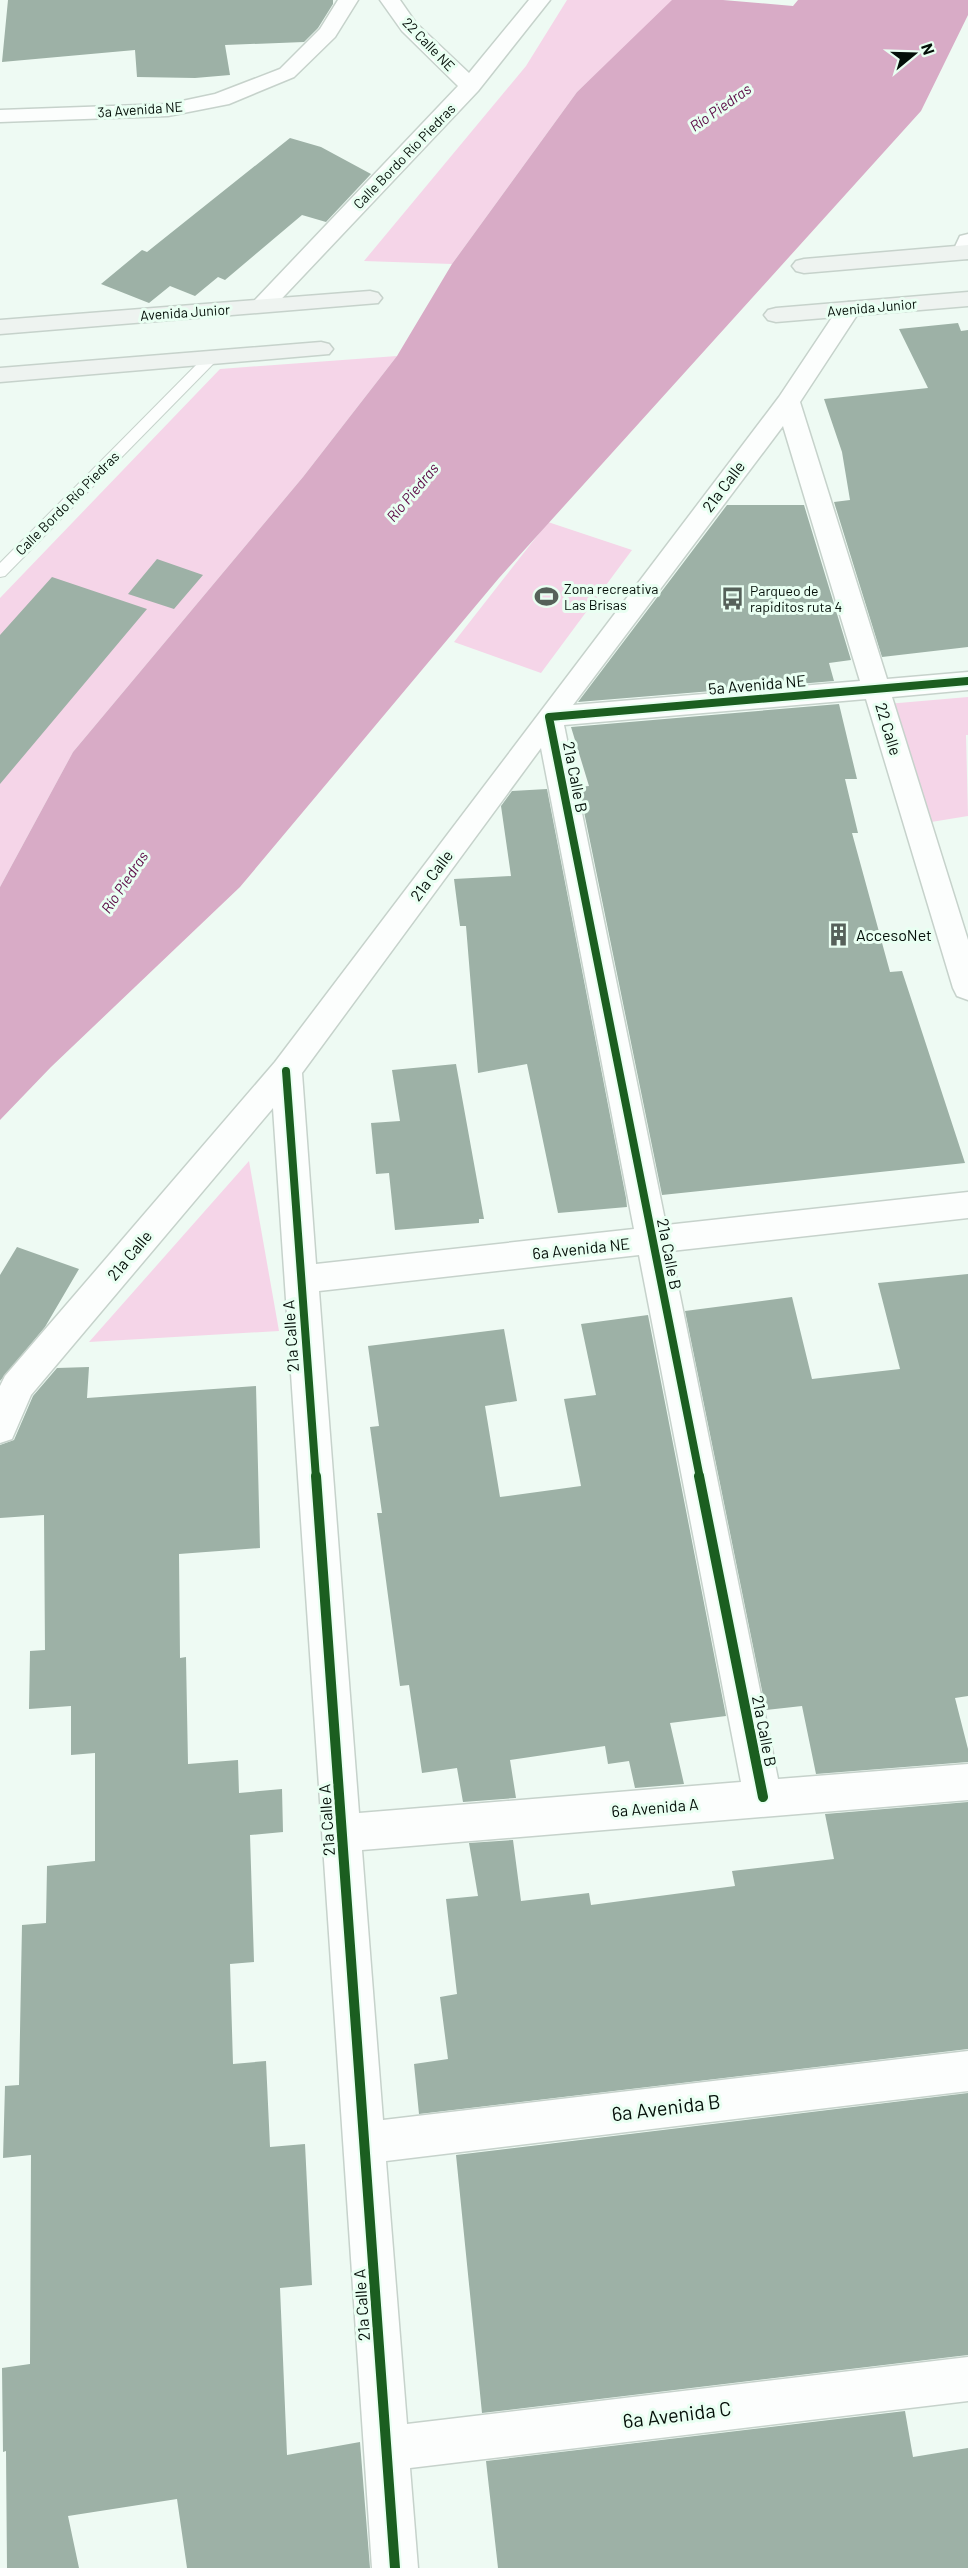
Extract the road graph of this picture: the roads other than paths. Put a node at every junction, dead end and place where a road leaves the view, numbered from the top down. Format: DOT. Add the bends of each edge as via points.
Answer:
graph roads {
  1 [pos="348,0"];
  2 [pos="390,0"];
  3 [pos="540,0"];
  4 [pos="471,86"];
  5 [pos="0,116"];
  6 [pos="966,249"];
  7 [pos="804,266"];
  8 [pos="370,298"];
  9 [pos="968,299"];
  10 [pos="262,306"];
  11 [pos="849,309"];
  12 [pos="776,315"];
  13 [pos="0,327"];
  14 [pos="321,349"];
  15 [pos="211,358"];
  16 [pos="0,375"];
  17 [pos="788,402"];
  18 [pos="0,572"];
  19 [pos="968,681"];
  20 [pos="876,689"];
  21 [pos="549,717"];
  22 [pos="968,988"];
  23 [pos="286,1071"];
  24 [pos="968,1205"];
  25 [pos="652,1240"];
  26 [pos="301,1280"];
  27 [pos="0,1428"];
  28 [pos="968,1782"];
  29 [pos="763,1797"];
  30 [pos="342,1833"];
  31 [pos="968,2071"];
  32 [pos="364,2143"];
  33 [pos="968,2379"];
  34 [pos="386,2449"];
  35 [pos="395,2568"];
  1 -- 5 [label="street, 3a Avenida NE" via="328,33 286,74 221,99 168,110"];
  2 -- 4 [label="street, 22 Calle NE" via="409,27"];
  3 -- 4 [label="street, Calle Bordo Río Piedras"];
  4 -- 10 [label="street, Calle Bordo Río Piedras"];
  6 -- 7 [label="main road"];
  8 -- 10 [label="main road, Avenida Junior"];
  9 -- 11 [label="main road, Avenida Junior"];
  10 -- 13 [label="main road, Avenida Junior"];
  11 -- 12 [label="main road, Avenida Junior"];
  11 -- 17 [label="street, 21a Calle"];
  14 -- 15 [label="main road"];
  15 -- 16 [label="main road"];
  15 -- 18 [label="lane, Calle Bordo Río Piedras"];
  17 -- 20 [label="street, 22 Calle"];
  17 -- 21 [label="street, 21a Calle"];
  19 -- 20 [label="street, 5a Avenida NE"];
  20 -- 21 [label="street, 5a Avenida NE"];
  20 -- 22 [label="street, 22 Calle"];
  21 -- 23 [label="street, 21a Calle"];
  21 -- 25 [label="street, 21a Calle B"];
  23 -- 26 [label="street, 21a Calle A"];
  23 -- 27 [label="street, 21a Calle" via="17,1386"];
  24 -- 25 [label="street, 6a Avenida NE"];
  25 -- 26 [label="street, 6a Avenida NE"];
  25 -- 29 [label="street, 21a Calle B"];
  26 -- 30 [label="street, 21a Calle A"];
  28 -- 29 [label="street, 6a Avenida A"];
  29 -- 30 [label="street, 6a Avenida A"];
  30 -- 32 [label="street, 21a Calle A"];
  31 -- 32 [label="street, 6a Avenida B"];
  32 -- 34 [label="street, 21a Calle A"];
  33 -- 34 [label="street, 6a Avenida C"];
  34 -- 35 [label="street, 21a Calle A"];
}
